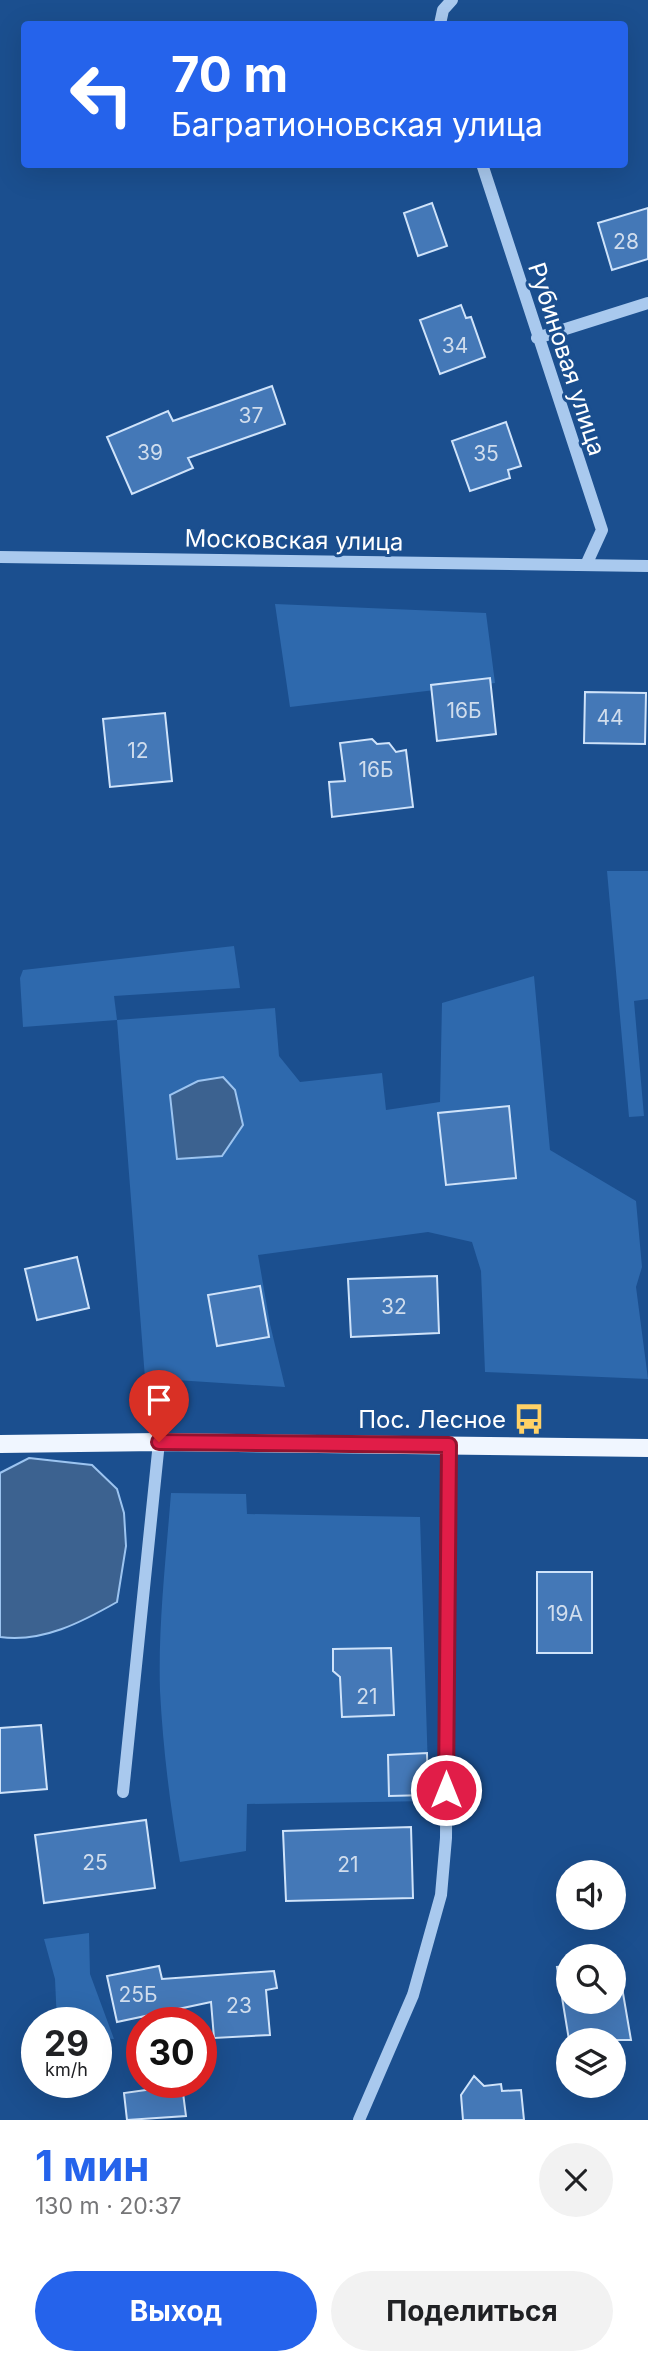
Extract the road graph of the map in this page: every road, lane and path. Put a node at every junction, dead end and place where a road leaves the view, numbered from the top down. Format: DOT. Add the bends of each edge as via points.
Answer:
graph roads {
  1 [pos="452,0"];
  2 [pos="441,21"];
  3 [pos="483,168"];
  4 [pos="648,303"];
  5 [pos="537,338"];
  6 [pos="0,557"];
  7 [pos="586,565"];
  8 [pos="648,566"];
  9 [pos="159,1442"];
  10 [pos="0,1444"];
  11 [pos="449,1445"];
  12 [pos="648,1448"];
  13 [pos="123,1792"];
  14 [pos="359,2120"];
  1 -- 2 [label="street"];
  3 -- 5 [label="street, Рубиновая улица"];
  4 -- 5 [label="street"];
  5 -- 7 [label="street, Рубиновая улица" via="602,530"];
  6 -- 7 [label="street, Московская улица"];
  7 -- 8 [label="street, Московская улица"];
  9 -- 10 [label="main road"];
  9 -- 11 [label="main road"];
  9 -- 13 [label="street"];
  11 -- 12 [label="main road"];
  11 -- 14 [label="street" via="446,1838 441,1895 414,1995"];
}
